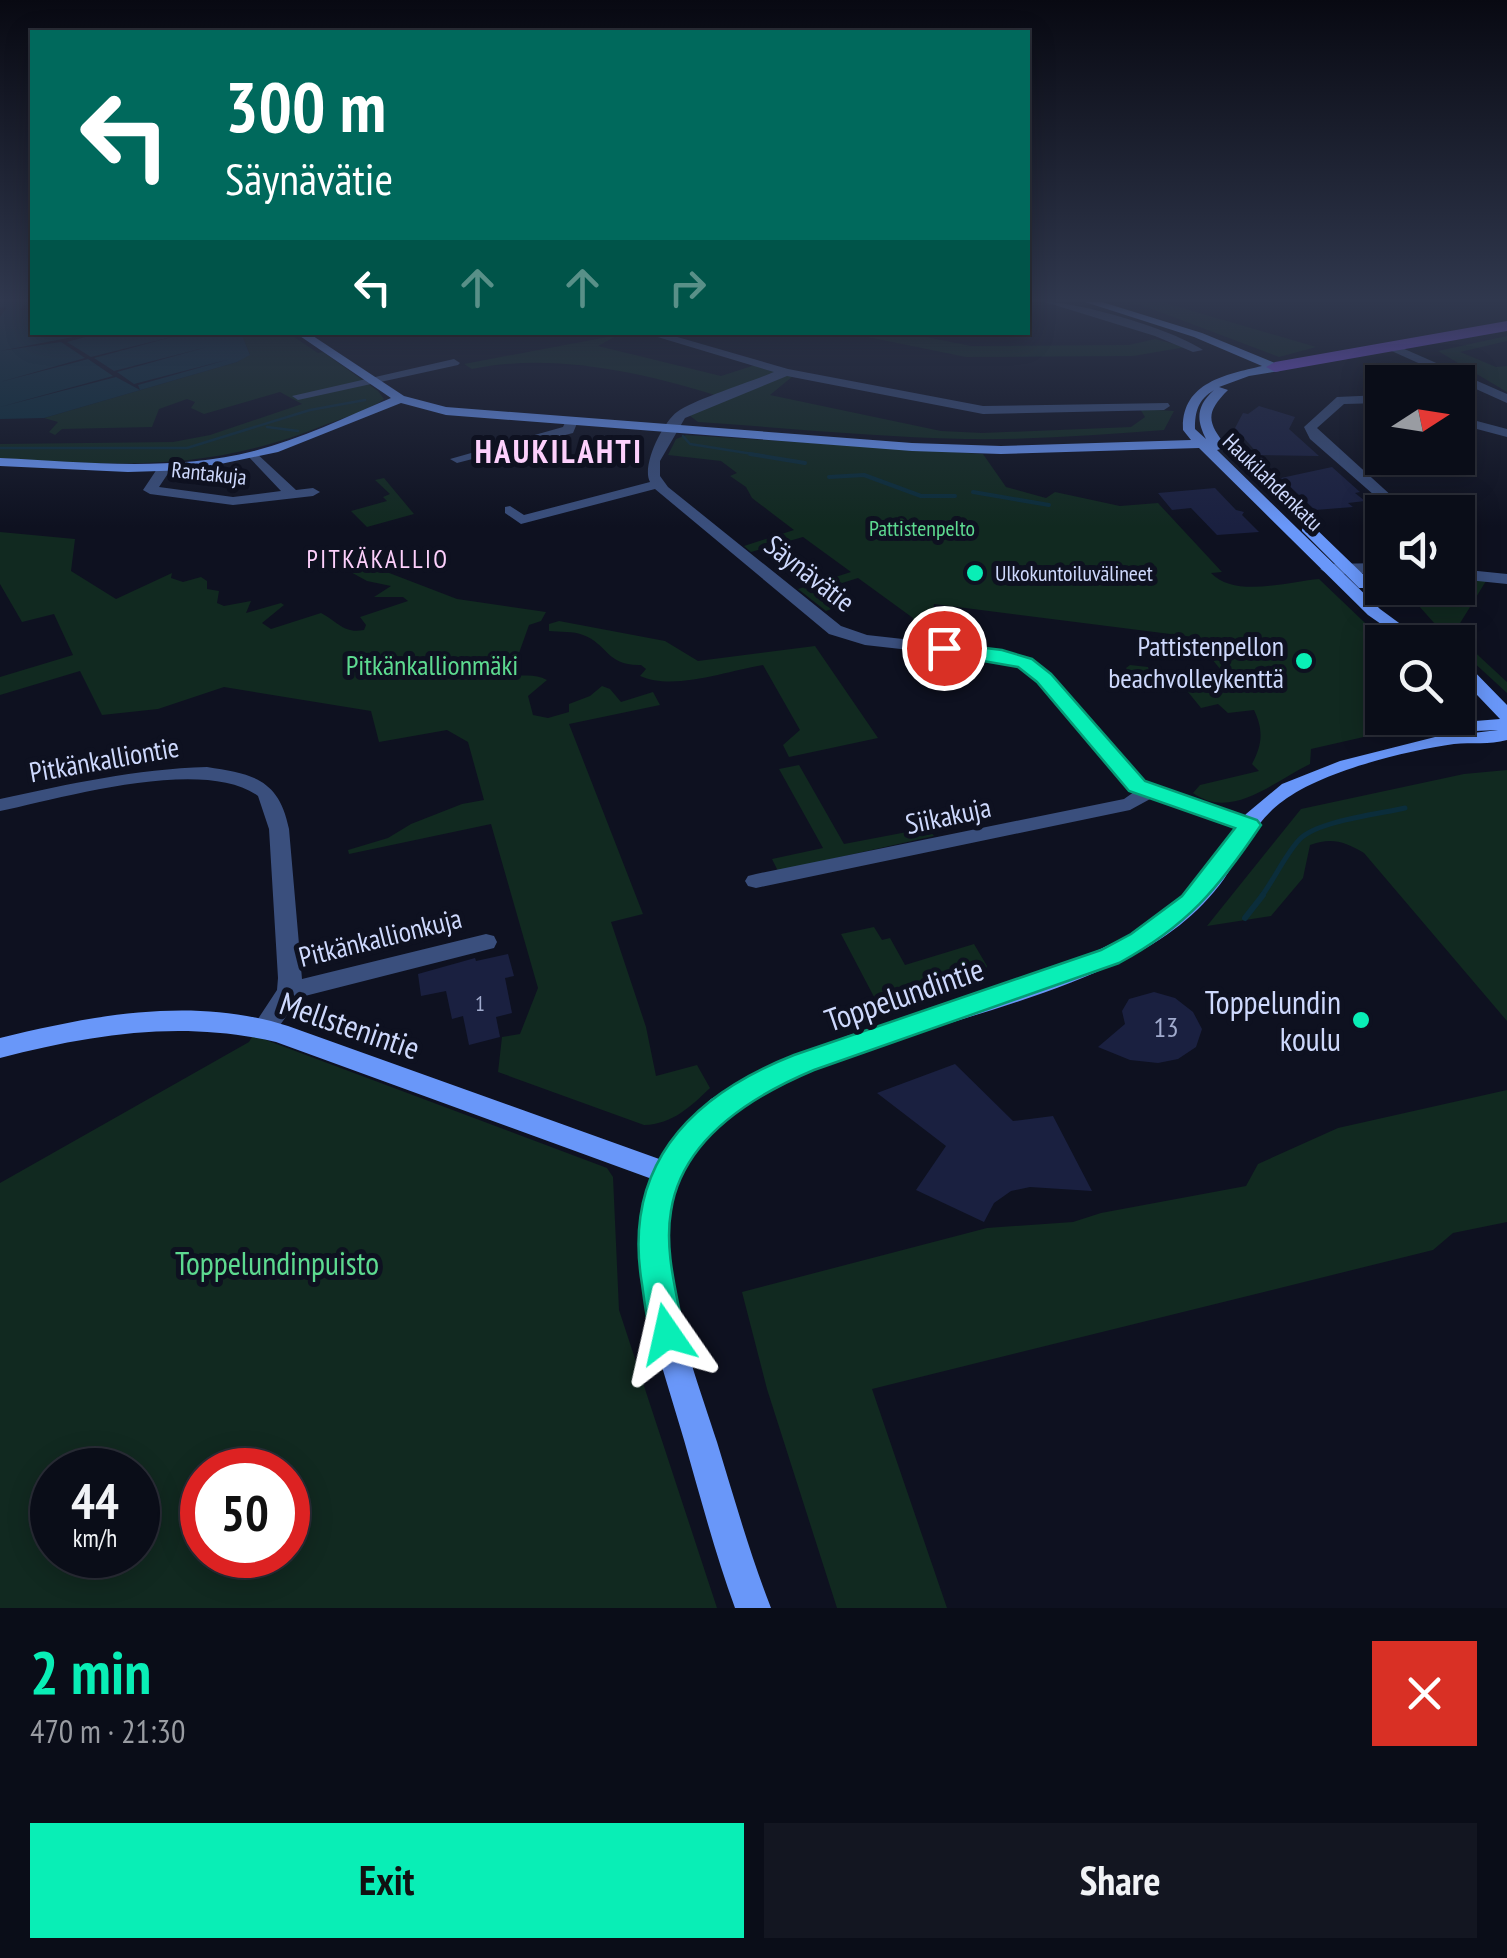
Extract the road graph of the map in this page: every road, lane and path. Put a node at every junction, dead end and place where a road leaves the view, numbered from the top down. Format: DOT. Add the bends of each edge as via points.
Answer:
graph roads {
  1 [pos="366,377"];
  2 [pos="385,377"];
  3 [pos="773,377"];
  4 [pos="812,377"];
  5 [pos="1243,377"];
  6 [pos="1459,377"];
  7 [pos="370,380"];
  8 [pos="298,396"];
  9 [pos="400,399"];
  10 [pos="1365,399"];
  11 [pos="1507,399"];
  12 [pos="1164,406"];
  13 [pos="572,422"];
  14 [pos="1475,425"];
  15 [pos="670,428"];
  16 [pos="1507,433"];
  17 [pos="1208,443"];
  18 [pos="254,456"];
  19 [pos="457,459"];
  20 [pos="0,462"];
  21 [pos="164,469"];
  22 [pos="658,484"];
  23 [pos="313,492"];
  24 [pos="294,495"];
  25 [pos="1381,495"];
  26 [pos="510,510"];
  27 [pos="1347,567"];
  28 [pos="1365,568"];
  29 [pos="1328,569"];
  30 [pos="1475,576"];
  31 [pos="1507,579"];
  32 [pos="1393,625"];
  33 [pos="1411,625"];
  34 [pos="1475,682"];
  35 [pos="1475,690"];
  36 [pos="1507,715"];
  37 [pos="1507,724"];
  38 [pos="1507,733"];
  39 [pos="1453,738"];
  40 [pos="1148,791"];
  41 [pos="0,805"];
  42 [pos="1249,825"];
  43 [pos="756,882"];
  44 [pos="486,942"];
  45 [pos="289,991"];
  46 [pos="264,1028"];
  47 [pos="0,1048"];
  48 [pos="666,1173"];
  49 [pos="752,1608"];
  1 -- 7 [label="main road"];
  2 -- 7 [label="street"];
  3 -- 15 [label="street" via="694,407"];
  4 -- 12 [label="street" via="983,410"];
  5 -- 17 [label="main road, Haukilahdenkatu" via="1190,403 1187,420"];
  6 -- 11 [label="street"];
  7 -- 8 [label="street"];
  7 -- 9 [label="main road"];
  9 -- 13 [label="main road" via="426,409"];
  9 -- 18 [label="main road"];
  10 -- 25 [label="street" via="1341,400 1310,426"];
  13 -- 15 [label="main road"];
  13 -- 19 [label="street" via="568,430"];
  14 -- 16 [label="street"];
  15 -- 17 [label="main road" via="984,450"];
  15 -- 22 [label="street" via="654,461"];
  17 -- 27 [label="main road, Haukilahdenkatu"];
  17 -- 29 [label="main road, Haukilahdenkatu"];
  18 -- 21 [label="main road"];
  18 -- 24 [label="street, Rantakuja"];
  20 -- 21 [label="main road"];
  21 -- 24 [label="street, Rantakuja" via="150,490 233,501"];
  22 -- 26 [label="street" via="521,520"];
  22 -- 40 [label="street, Säynävätie" via="842,634 1025,663"];
  23 -- 24 [label="street"];
  27 -- 28 [label="street"];
  27 -- 29 [label="street"];
  27 -- 33 [label="main road, Haukilahdenkatu"];
  29 -- 32 [label="main road, Haukilahdenkatu"];
  30 -- 31 [label="street"];
  34 -- 36 [label="main road"];
  35 -- 36 [label="main road"];
  37 -- 39 [label="main road, Toppelundintie" via="1470,726"];
  38 -- 39 [label="main road, Toppelundintie"];
  39 -- 42 [label="main road, Toppelundintie" via="1286,789"];
  40 -- 42 [label="street, Säynävätie"];
  40 -- 43 [label="street, Siikakuja" via="1130,804"];
  41 -- 45 [label="street, Pitkänkalliontie" via="203,771 261,788 279,829"];
  42 -- 48 [label="main road, Toppelundintie" via="1191,902 1140,941 1080,970 770,1076 720,1108"];
  44 -- 45 [label="street, Pitkänkallionkuja"];
  45 -- 46 [label="street"];
  46 -- 47 [label="main road, Mellstenintie" via="148,1019"];
  46 -- 48 [label="main road, Mellstenintie"];
  48 -- 49 [label="main road, Toppelundintie" via="654,1212 658,1293"];
}
